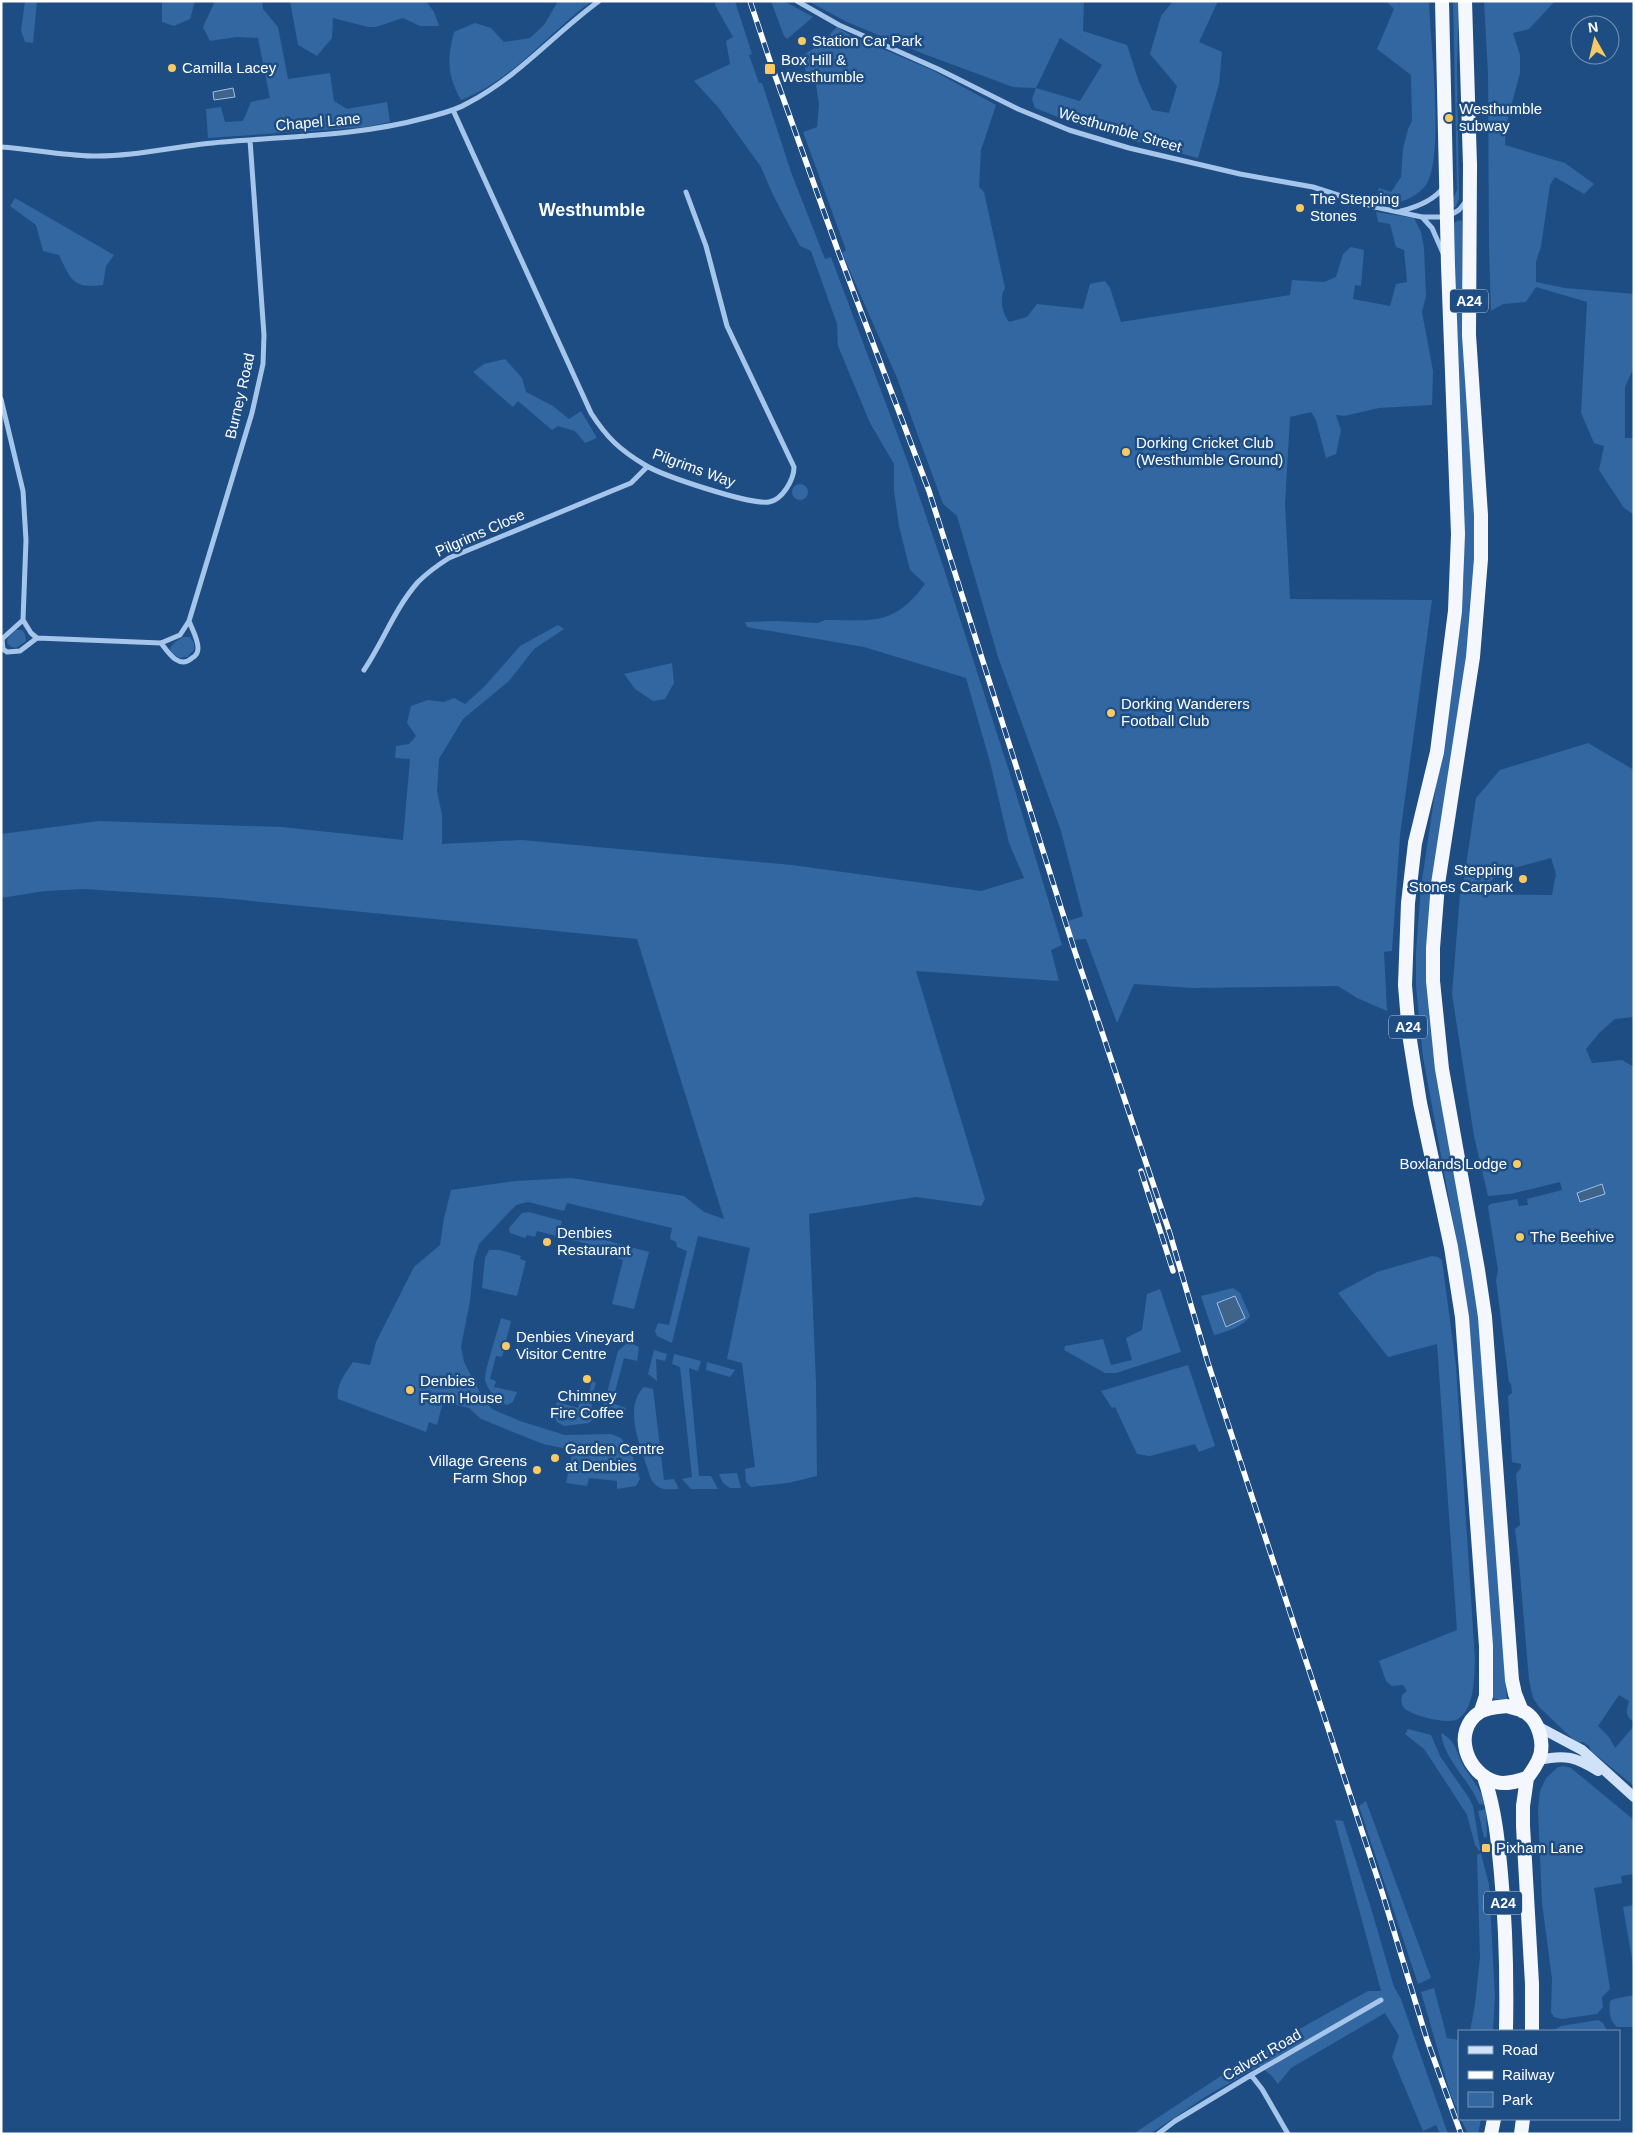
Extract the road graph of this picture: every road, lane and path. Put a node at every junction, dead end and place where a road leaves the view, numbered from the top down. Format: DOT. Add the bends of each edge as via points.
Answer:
graph roads {
  1 [pos="599,1"];
  2 [pos="797,1"];
  3 [pos="1442,1"];
  4 [pos="1465,1"];
  5 [pos="453,110"];
  6 [pos="250,140"];
  7 [pos="1,147"];
  8 [pos="1446,183"];
  9 [pos="686,192"];
  10 [pos="1470,196"];
  11 [pos="1398,211"];
  12 [pos="1422,216"];
  13 [pos="1447,217"];
  14 [pos="1448,265"];
  15 [pos="1,400"];
  16 [pos="647,467"];
  17 [pos="23,620"];
  18 [pos="189,621"];
  19 [pos="37,638"];
  20 [pos="161,642"];
  21 [pos="364,670"];
  22 [pos="1522,1710"];
  23 [pos="1481,1712"];
  24 [pos="1537,1726"];
  25 [pos="1539,1760"];
  26 [pos="1484,1777"];
  27 [pos="1527,1778"];
  28 [pos="1612,1779"];
  29 [pos="1634,1797"];
  30 [pos="1381,2000"];
  31 [pos="1506,2030"];
  32 [pos="1532,2030"];
  33 [pos="1251,2075"];
  34 [pos="1523,2120"];
  35 [pos="1158,2134"];
  36 [pos="1288,2134"];
  37 [pos="1521,2134"];
  1 -- 5 [label="street, Chapel Lane" via="514,73"];
  2 -- 11 [label="street, Westhumble Street" via="839,25 1069,130 1201,166 1313,187"];
  3 -- 8 [label="highway, A24"];
  4 -- 10 [label="highway, A24"];
  5 -- 6 [label="street, Chapel Lane" via="365,131"];
  5 -- 16 [label="street, Pilgrims Way" via="591,413 604,434"];
  6 -- 7 [label="street, Chapel Lane" via="113,156"];
  6 -- 18 [label="street, Burney Road" via="264,335 263,364 252,413"];
  8 -- 11 [label="street, Westhumble Street" via="1431,199 1414,208"];
  8 -- 13 [label="highway, A24"];
  9 -- 16 [label="street, Pilgrims Way" via="706,246 727,326 786,449 794,474 777,499 762,502 712,490"];
  10 -- 13 [label="street" via="1459,210"];
  10 -- 22 [label="highway, A24" via="1469,335 1481,515 1479,589 1473,657 1438,884 1433,981 1442,1069 1485,1316 1512,1680"];
  11 -- 12 [label="street, Westhumble Street"];
  12 -- 13 [label="street, Westhumble Street"];
  12 -- 14 [label="street" via="1432,228"];
  13 -- 14 [label="highway, A24"];
  14 -- 23 [label="highway, A24" via="1458,524 1455,611 1437,752 1415,843 1408,903 1405,985 1420,1103 1451,1247 1462,1318 1486,1646 1486,1696"];
  15 -- 17 [label="street" via="23,491 26,540"];
  16 -- 21 [label="street, Pilgrims Close" via="631,483 449,558 430,571 417,583 397,612"];
  17 -- 19 [label="street"];
  17 -- 19 [label="street" via="2,639 3,649 7,652 20,651"];
  18 -- 20 [label="street, Burney Road" via="180,635"];
  18 -- 20 [label="street" via="198,646 197,654 192,658 176,660"];
  19 -- 20 [label="street, Burney Road"];
  22 -- 23 [label="highway" via="1507,1706"];
  22 -- 24 [label="highway"];
  23 -- 26 [label="highway" via="1465,1735 1465,1745 1474,1769"];
  24 -- 25 [label="highway"];
  24 -- 28 [label="main road" via="1582,1750"];
  25 -- 27 [label="highway"];
  25 -- 28 [label="main road" via="1563,1756 1575,1758"];
  26 -- 27 [label="highway" via="1498,1783"];
  26 -- 31 [label="highway, A24" via="1493,1807 1503,1899"];
  27 -- 32 [label="highway, A24" via="1523,1826"];
  28 -- 29 [label="main road"];
  30 -- 33 [label="street, Calvert Road"];
  33 -- 35 [label="street, Calvert Road"];
  33 -- 36 [label="street"];
  34 -- 37 [label="highway"];
}
